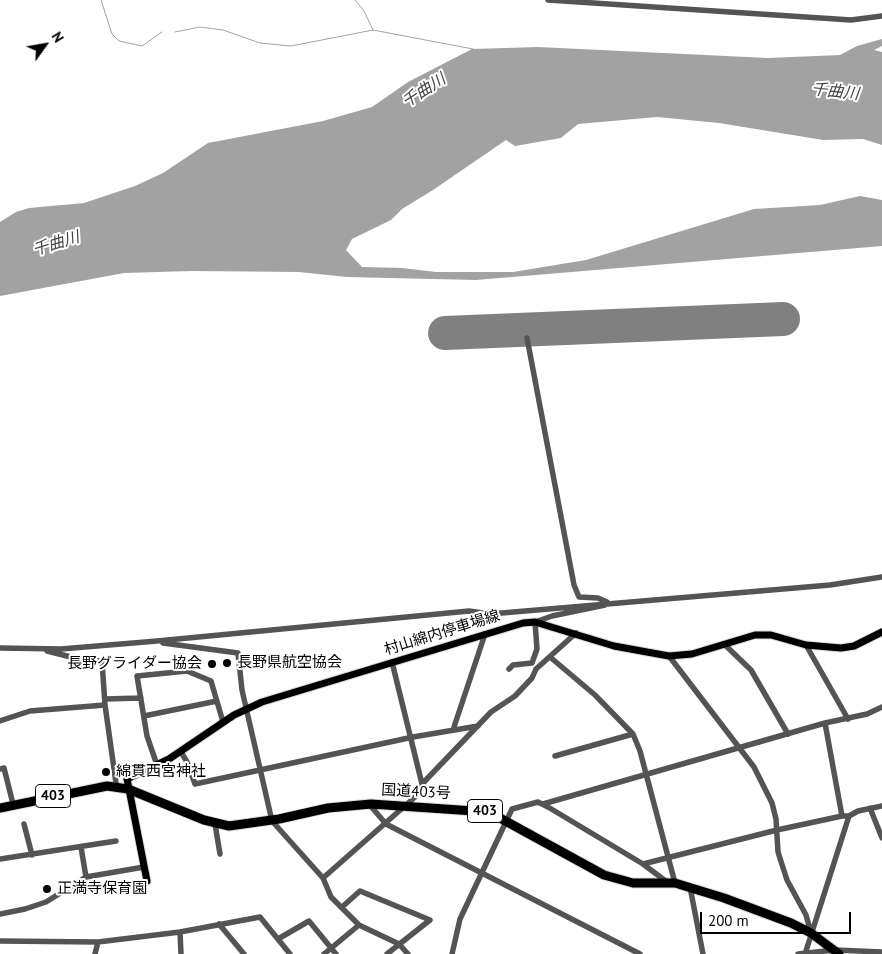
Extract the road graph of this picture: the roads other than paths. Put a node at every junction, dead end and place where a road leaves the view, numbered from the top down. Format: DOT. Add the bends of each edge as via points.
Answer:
graph roads {
  1 [pos="548,0"];
  2 [pos="882,16"];
  3 [pos="527,338"];
  4 [pos="882,577"];
  5 [pos="609,603"];
  6 [pos="535,622"];
  7 [pos="882,632"];
  8 [pos="485,634"];
  9 [pos="576,634"];
  10 [pos="151,642"];
  11 [pos="724,644"];
  12 [pos="806,645"];
  13 [pos="0,648"];
  14 [pos="46,649"];
  15 [pos="669,656"];
  16 [pos="550,657"];
  17 [pos="392,662"];
  18 [pos="508,669"];
  19 [pos="141,698"];
  20 [pos="217,701"];
  21 [pos="105,702"];
  22 [pos="882,707"];
  23 [pos="246,709"];
  24 [pos="144,716"];
  25 [pos="848,719"];
  26 [pos="0,721"];
  27 [pos="223,722"];
  28 [pos="825,723"];
  29 [pos="478,726"];
  30 [pos="453,730"];
  31 [pos="633,734"];
  32 [pos="788,734"];
  33 [pos="412,737"];
  34 [pos="739,748"];
  35 [pos="181,752"];
  36 [pos="555,756"];
  37 [pos="157,765"];
  38 [pos="0,768"];
  39 [pos="260,771"];
  40 [pos="646,776"];
  41 [pos="127,779"];
  42 [pos="111,784"];
  43 [pos="422,784"];
  44 [pos="128,790"];
  45 [pos="13,804"];
  46 [pos="368,804"];
  47 [pos="543,804"];
  48 [pos="405,805"];
  49 [pos="882,806"];
  50 [pos="0,808"];
  51 [pos="870,808"];
  52 [pos="842,816"];
  53 [pos="850,816"];
  54 [pos="272,820"];
  55 [pos="507,820"];
  56 [pos="24,824"];
  57 [pos="216,824"];
  58 [pos="386,824"];
  59 [pos="777,830"];
  60 [pos="882,838"];
  61 [pos="116,841"];
  62 [pos="81,847"];
  63 [pos="220,854"];
  64 [pos="32,855"];
  65 [pos="668,858"];
  66 [pos="0,859"];
  67 [pos="643,864"];
  68 [pos="144,867"];
  69 [pos="481,874"];
  70 [pos="86,877"];
  71 [pos="323,878"];
  72 [pos="147,881"];
  73 [pos="671,883"];
  74 [pos="690,887"];
  75 [pos="342,907"];
  76 [pos="0,914"];
  77 [pos="219,924"];
  78 [pos="359,925"];
  79 [pos="180,932"];
  80 [pos="811,933"];
  81 [pos="278,939"];
  82 [pos="0,941"];
  83 [pos="98,942"];
  84 [pos="399,944"];
  85 [pos="331,948"];
  86 [pos="837,952"];
  87 [pos="882,952"];
  88 [pos="95,954"];
  89 [pos="181,954"];
  90 [pos="244,954"];
  91 [pos="290,954"];
  92 [pos="324,954"];
  93 [pos="336,954"];
  94 [pos="387,954"];
  95 [pos="408,954"];
  96 [pos="452,954"];
  97 [pos="640,954"];
  98 [pos="703,954"];
  99 [pos="798,954"];
  100 [pos="805,954"];
  1 -- 2 [label="street" via="852,20"];
  3 -- 5 [label="street" via="574,585 579,597 598,598"];
  4 -- 5 [label="street" via="830,585"];
  5 -- 6 [label="street"];
  5 -- 10 [label="street" via="490,614 469,611"];
  6 -- 8 [label="main road, 村山綿内停車場線"];
  6 -- 9 [label="main road, 村山綿内停車場線"];
  6 -- 18 [label="street" via="537,649 532,663 513,664"];
  7 -- 12 [label="main road, 村山綿内停車場線" via="854,646"];
  8 -- 17 [label="main road, 村山綿内停車場線"];
  8 -- 30 [label="street"];
  9 -- 15 [label="main road, 村山綿内停車場線" via="614,646"];
  9 -- 16 [label="street"];
  10 -- 14 [label="street"];
  10 -- 23 [label="street" via="238,653"];
  11 -- 12 [label="main road, 村山綿内停車場線" via="755,635 771,635"];
  11 -- 15 [label="main road, 村山綿内停車場線" via="692,654"];
  11 -- 32 [label="street" via="751,670"];
  12 -- 25 [label="street"];
  13 -- 14 [label="street"];
  14 -- 21 [label="street" via="47,652 84,660 102,661"];
  15 -- 34 [label="street"];
  16 -- 29 [label="street" via="515,696 491,712"];
  16 -- 31 [label="street" via="595,695"];
  17 -- 23 [label="main road, 村山綿内停車場線"];
  17 -- 33 [label="street"];
  19 -- 20 [label="street" via="137,676 187,671 211,681"];
  19 -- 21 [label="street"];
  19 -- 24 [label="street"];
  20 -- 24 [label="street"];
  20 -- 27 [label="street"];
  21 -- 26 [label="street" via="30,711"];
  21 -- 42 [label="street"];
  22 -- 25 [label="street"];
  23 -- 27 [label="main road, 村山綿内停車場線"];
  23 -- 39 [label="street"];
  24 -- 37 [label="street"];
  25 -- 28 [label="street"];
  27 -- 35 [label="main road, 村山綿内停車場線"];
  28 -- 32 [label="street"];
  28 -- 52 [label="street"];
  29 -- 30 [label="street"];
  29 -- 43 [label="street"];
  30 -- 33 [label="street"];
  31 -- 36 [label="street"];
  31 -- 40 [label="street"];
  32 -- 34 [label="street"];
  33 -- 39 [label="street"];
  33 -- 43 [label="street"];
  34 -- 40 [label="street"];
  34 -- 59 [label="street" via="754,767 772,803"];
  35 -- 37 [label="main road, 村山綿内停車場線"];
  35 -- 39 [label="street" via="195,784"];
  37 -- 41 [label="main road, 村山綿内停車場線"];
  38 -- 45 [label="street" via="4,768"];
  39 -- 54 [label="street"];
  40 -- 47 [label="street"];
  40 -- 65 [label="street"];
  41 -- 42 [label="street"];
  41 -- 44 [label="main road"];
  42 -- 44 [label="highway, 国道403号 / 403"];
  42 -- 45 [label="highway, 国道403号 / 403"];
  43 -- 48 [label="street" via="415,797"];
  44 -- 57 [label="highway, 国道403号 / 403"];
  44 -- 68 [label="main road"];
  45 -- 50 [label="highway, 国道403号 / 403"];
  46 -- 48 [label="highway, 国道403号 / 403"];
  46 -- 54 [label="highway, 国道403号 / 403" via="328,808"];
  46 -- 58 [label="street"];
  47 -- 55 [label="street" via="538,802 512,809"];
  47 -- 67 [label="street"];
  48 -- 55 [label="highway, 国道403号 / 403" via="489,812"];
  48 -- 58 [label="street"];
  49 -- 51 [label="street"];
  51 -- 53 [label="street"];
  51 -- 60 [label="street"];
  52 -- 53 [label="street"];
  52 -- 59 [label="street"];
  53 -- 80 [label="street"];
  54 -- 57 [label="highway, 国道403号 / 403" via="229,826"];
  54 -- 71 [label="street"];
  55 -- 69 [label="street"];
  55 -- 73 [label="highway, 国道403号 / 403" via="604,875 634,883"];
  56 -- 64 [label="street"];
  57 -- 63 [label="street"];
  58 -- 69 [label="street"];
  58 -- 71 [label="street"];
  59 -- 65 [label="street"];
  59 -- 80 [label="street" via="776,844 787,880 806,915"];
  61 -- 62 [label="street"];
  62 -- 64 [label="street"];
  62 -- 70 [label="street"];
  64 -- 66 [label="street"];
  65 -- 67 [label="street"];
  65 -- 73 [label="street"];
  67 -- 73 [label="street"];
  68 -- 70 [label="street"];
  68 -- 72 [label="main road"];
  69 -- 96 [label="street" via="457,928 458,937"];
  69 -- 97 [label="street"];
  70 -- 76 [label="street" via="46,902"];
  71 -- 75 [label="street" via="331,897"];
  73 -- 74 [label="highway, 国道403号 / 403"];
  74 -- 80 [label="highway, 国道403号 / 403" via="753,908"];
  74 -- 98 [label="street"];
  75 -- 78 [label="street"];
  75 -- 84 [label="street" via="360,891 430,920"];
  77 -- 79 [label="street"];
  77 -- 81 [label="street" via="260,917"];
  77 -- 90 [label="street"];
  78 -- 84 [label="street"];
  78 -- 85 [label="street"];
  79 -- 83 [label="street"];
  79 -- 89 [label="street"];
  80 -- 86 [label="highway, 国道403号 / 403"];
  80 -- 100 [label="street"];
  81 -- 85 [label="street" via="309,921"];
  81 -- 91 [label="street"];
  82 -- 83 [label="street"];
  83 -- 88 [label="street"];
  84 -- 94 [label="street"];
  84 -- 95 [label="street"];
  85 -- 92 [label="street"];
  85 -- 93 [label="street"];
  86 -- 87 [label="street"];
  86 -- 100 [label="street"];
  99 -- 100 [label="street"];
}
